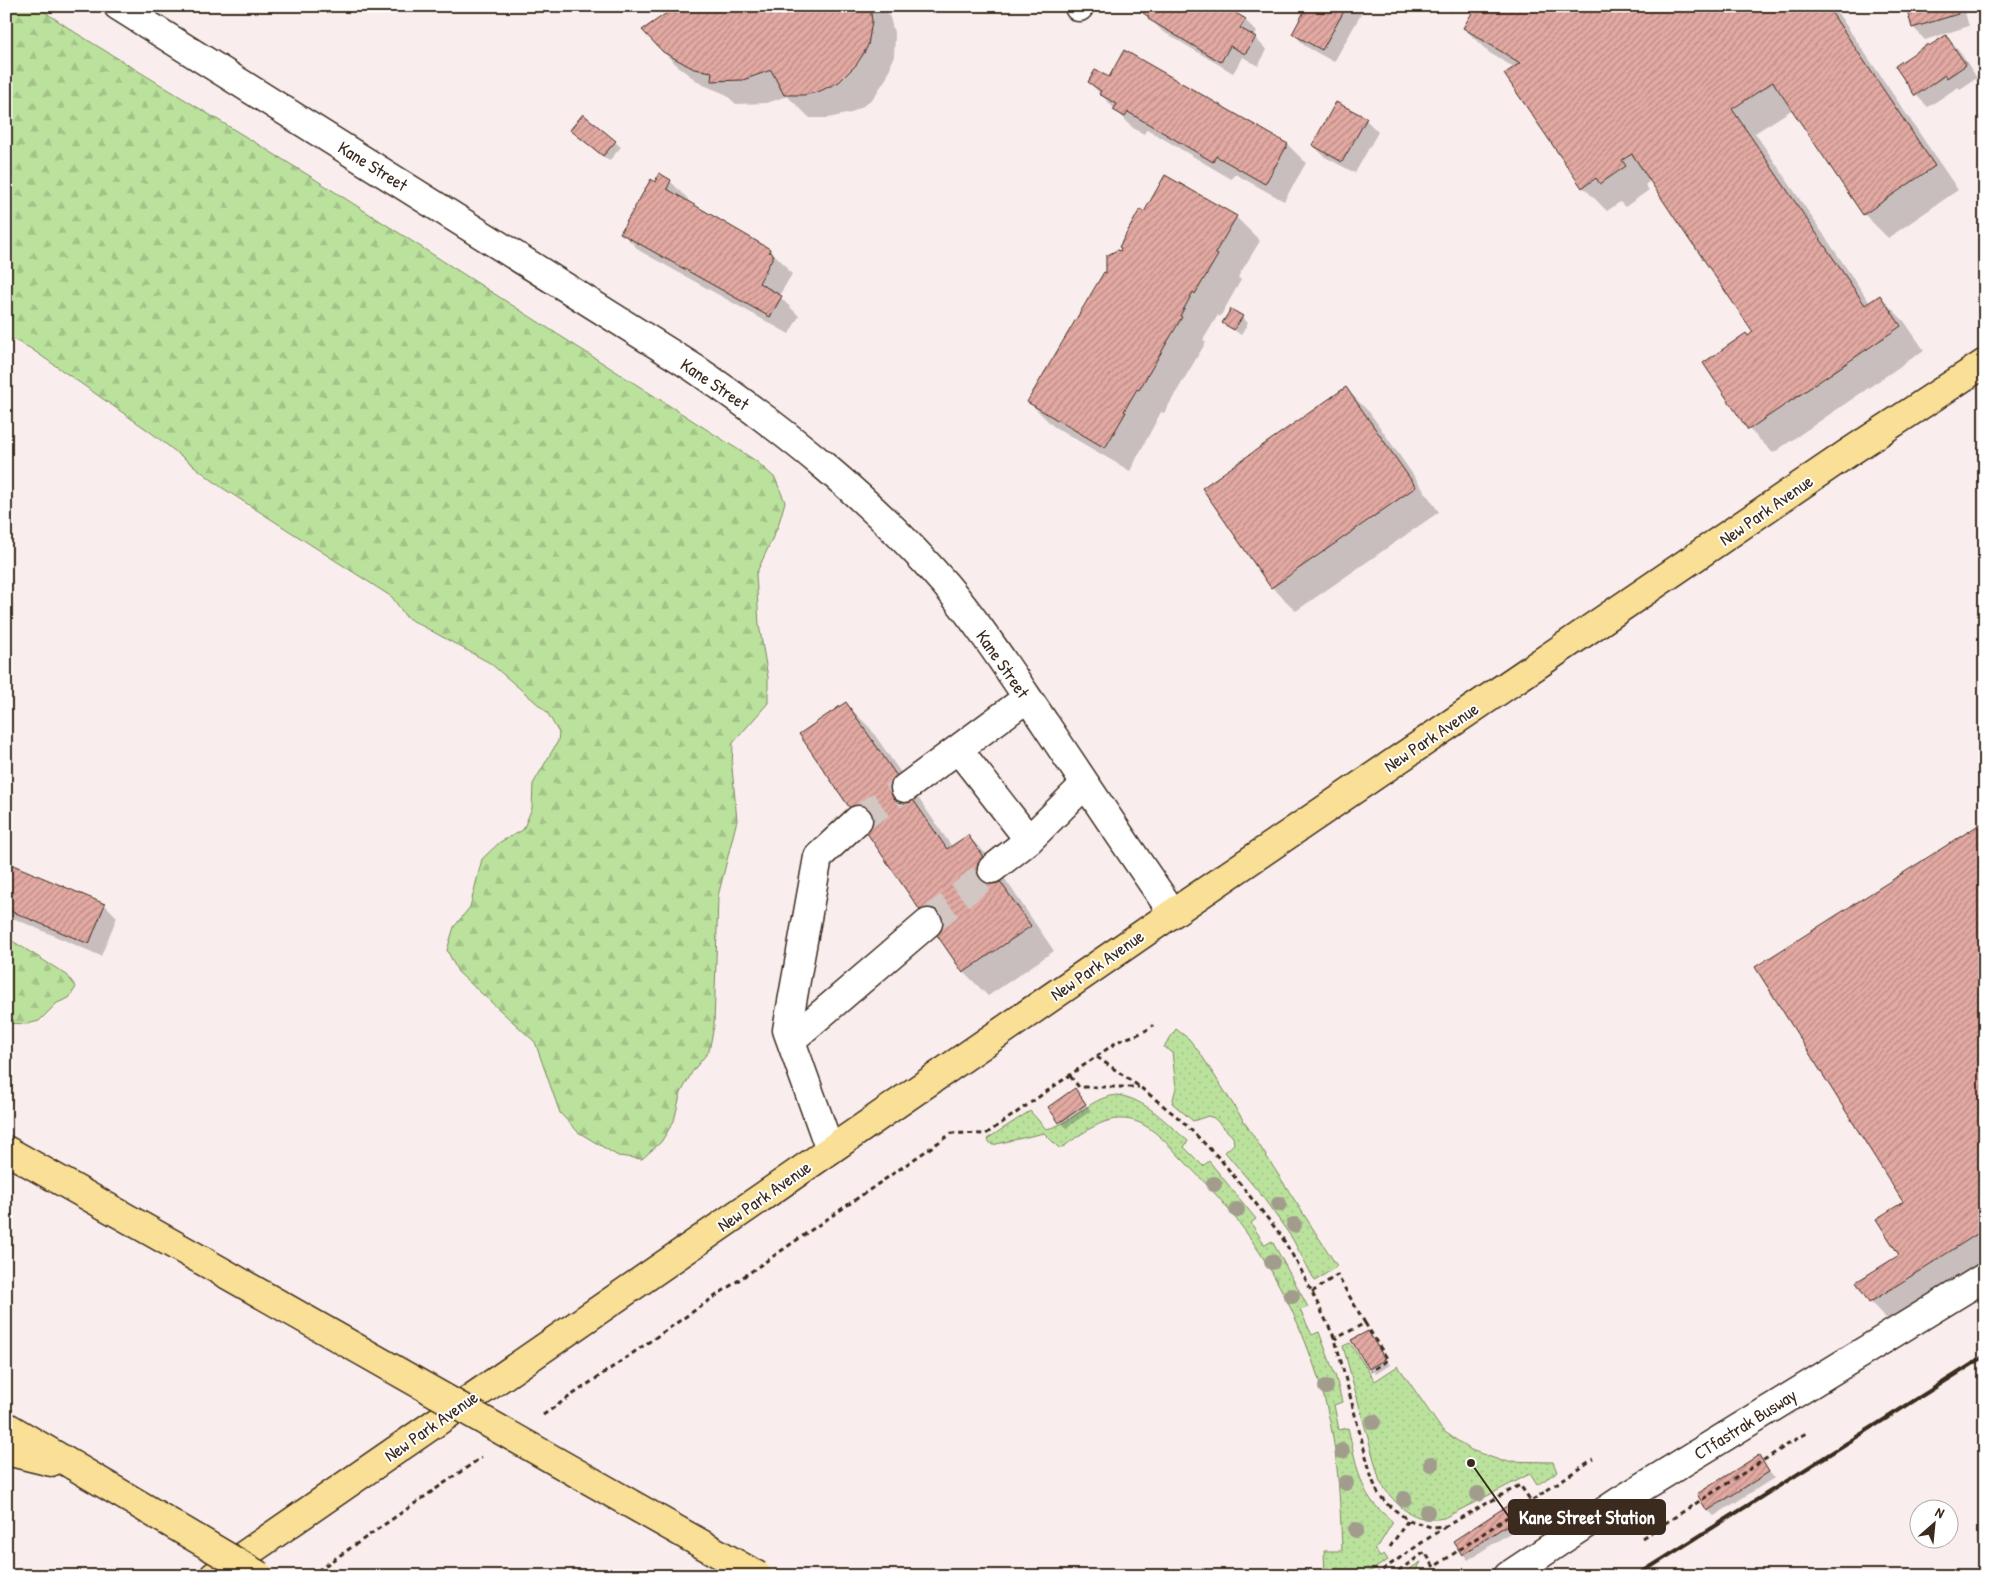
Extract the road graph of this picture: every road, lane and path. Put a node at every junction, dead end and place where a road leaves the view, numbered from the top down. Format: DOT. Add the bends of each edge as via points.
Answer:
graph roads {
  1 [pos="118,6"];
  2 [pos="1985,363"];
  3 [pos="1027,698"];
  4 [pos="958,749"];
  5 [pos="1085,784"];
  6 [pos="905,788"];
  7 [pos="858,820"];
  8 [pos="1029,840"];
  9 [pos="992,869"];
  10 [pos="1173,913"];
  11 [pos="928,923"];
  12 [pos="1153,1025"];
  13 [pos="791,1040"];
  14 [pos="1098,1057"];
  15 [pos="1070,1076"];
  16 [pos="1140,1086"];
  17 [pos="6,1150"];
  18 [pos="830,1150"];
  19 [pos="1985,1277"];
  20 [pos="1312,1292"];
  21 [pos="1365,1323"];
  22 [pos="1335,1339"];
  23 [pos="1371,1371"];
  24 [pos="540,1417"];
  25 [pos="6,1426"];
  26 [pos="1806,1433"];
  27 [pos="6,1451"];
  28 [pos="485,1455"];
  29 [pos="1593,1459"];
  30 [pos="74,1466"];
  31 [pos="1531,1501"];
  32 [pos="1408,1520"];
  33 [pos="1446,1526"];
  34 [pos="1642,1538"];
  35 [pos="1390,1547"];
  36 [pos="214,1576"];
  37 [pos="260,1576"];
  38 [pos="310,1576"];
  39 [pos="758,1576"];
  40 [pos="1380,1576"];
  41 [pos="1391,1576"];
  42 [pos="1508,1576"];
  1 -- 3 [label="street, Kane Street" via="694,368 746,404 801,446 900,535 945,585"];
  2 -- 10 [label="main road, New Park Avenue"];
  3 -- 4 [label="street"];
  3 -- 5 [label="street, Kane Street"];
  4 -- 6 [label="street"];
  4 -- 8 [label="street"];
  5 -- 8 [label="street"];
  5 -- 10 [label="street, Kane Street"];
  7 -- 13 [label="street" via="818,857 787,1030"];
  8 -- 9 [label="street"];
  10 -- 18 [label="main road, New Park Avenue"];
  11 -- 13 [label="street"];
  12 -- 14 [label="path" via="1145,1033 1117,1042"];
  13 -- 18 [label="street"];
  14 -- 15 [label="path"];
  14 -- 16 [label="path"];
  15 -- 16 [label="path" via="1078,1087"];
  15 -- 24 [label="path" via="986,1134 952,1134"];
  16 -- 20 [label="path" via="1181,1120 1221,1160 1280,1234"];
  17 -- 39 [label="main road, bridge"];
  18 -- 36 [label="main road, New Park Avenue"];
  19 -- 42 [label="street, CTfastrak Busway" via="1620,1501"];
  20 -- 21 [label="path" via="1337,1275"];
  20 -- 22 [label="path"];
  21 -- 22 [label="path"];
  21 -- 23 [label="path" via="1388,1360"];
  22 -- 32 [label="path" via="1372,1479 1387,1504"];
  25 -- 30 [label="main road"];
  26 -- 34 [label="path"];
  27 -- 30 [label="main road"];
  28 -- 38 [label="path"];
  29 -- 31 [label="path"];
  30 -- 37 [label="main road, bridge"];
  31 -- 33 [label="path" via="1520,1485"];
  31 -- 41 [label="path" via="1434,1566 1425,1552"];
  32 -- 33 [label="path" via="1430,1527"];
  32 -- 35 [label="path"];
  33 -- 40 [label="path" via="1378,1573"];
}
